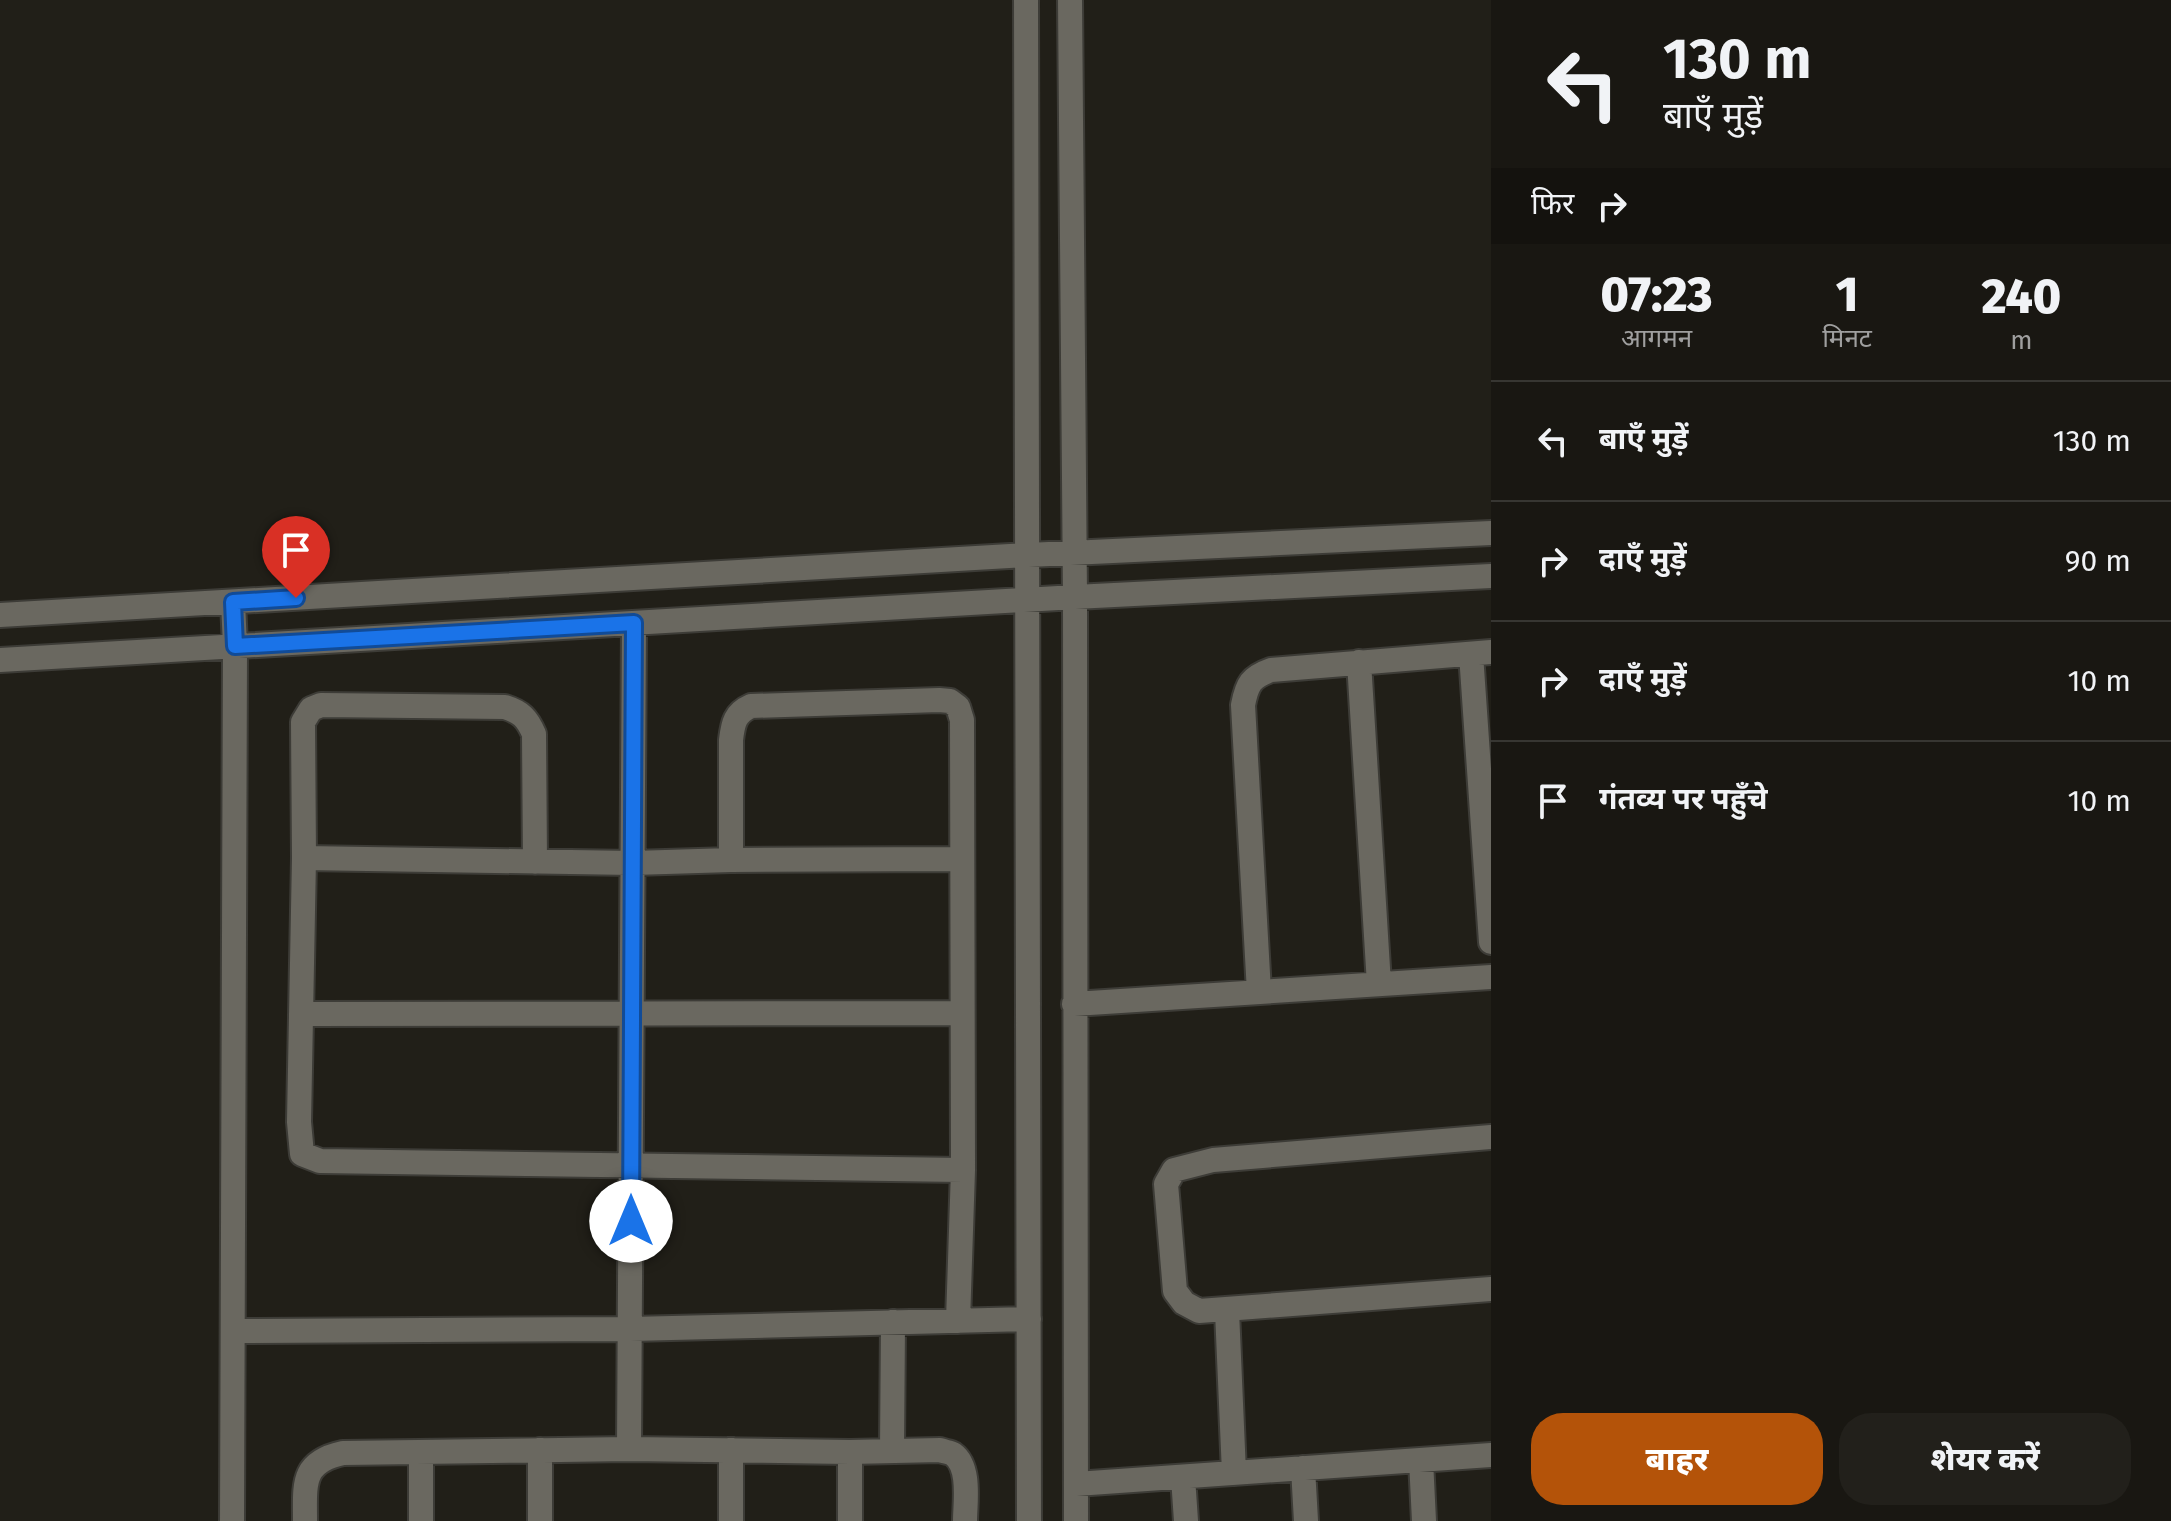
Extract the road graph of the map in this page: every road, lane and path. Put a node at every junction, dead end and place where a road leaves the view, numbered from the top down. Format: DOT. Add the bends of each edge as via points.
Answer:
graph roads {
  1 [pos="1026,0"];
  2 [pos="1070,0"];
  3 [pos="1491,533"];
  4 [pos="1074,554"];
  5 [pos="1028,555"];
  6 [pos="1491,576"];
  7 [pos="1075,597"];
  8 [pos="1028,601"];
  9 [pos="233,602"];
  10 [pos="0,615"];
  11 [pos="634,623"];
  12 [pos="235,646"];
  13 [pos="1481,653"];
  14 [pos="0,660"];
  15 [pos="1359,662"];
  16 [pos="304,858"];
  17 [pos="962,859"];
  18 [pos="731,860"];
  19 [pos="535,862"];
  20 [pos="633,863"];
  21 [pos="1491,942"];
  22 [pos="1491,977"];
  23 [pos="1379,984"];
  24 [pos="1259,992"];
  25 [pos="1074,1004"];
  26 [pos="962,1013"];
  27 [pos="301,1014"];
  28 [pos="632,1014"];
  29 [pos="1491,1137"];
  30 [pos="631,1167"];
  31 [pos="963,1170"];
  32 [pos="1491,1289"];
  33 [pos="1227,1311"];
  34 [pos="1029,1319"];
  35 [pos="958,1321"];
  36 [pos="893,1322"];
  37 [pos="631,1329"];
  38 [pos="233,1331"];
  39 [pos="629,1449"];
  40 [pos="540,1450"];
  41 [pos="731,1450"];
  42 [pos="892,1450"];
  43 [pos="850,1452"];
  44 [pos="421,1453"];
  45 [pos="1491,1455"];
  46 [pos="1421,1460"];
  47 [pos="1303,1468"];
  48 [pos="1234,1473"];
  49 [pos="1183,1477"];
  50 [pos="1076,1484"];
  51 [pos="232,1521"];
  52 [pos="305,1521"];
  53 [pos="421,1521"];
  54 [pos="540,1521"];
  55 [pos="731,1521"];
  56 [pos="850,1521"];
  57 [pos="965,1521"];
  58 [pos="1029,1521"];
  59 [pos="1076,1521"];
  60 [pos="1186,1521"];
  61 [pos="1306,1521"];
  62 [pos="1424,1521"];
  1 -- 5 [label="street"];
  2 -- 4 [label="street"];
  3 -- 4 [label="street"];
  4 -- 5 [label="street"];
  4 -- 7 [label="street"];
  5 -- 8 [label="street"];
  5 -- 9 [label="street"];
  6 -- 7 [label="street"];
  7 -- 8 [label="street"];
  7 -- 25 [label="street"];
  8 -- 11 [label="street"];
  8 -- 34 [label="street"];
  9 -- 10 [label="street"];
  9 -- 12 [label="street"];
  11 -- 12 [label="street"];
  11 -- 20 [label="street"];
  12 -- 14 [label="street"];
  12 -- 38 [label="street"];
  13 -- 15 [label="street"];
  13 -- 21 [label="street"];
  15 -- 23 [label="street"];
  15 -- 24 [label="street" via="1271,670 1246,685"];
  16 -- 19 [label="street"];
  16 -- 19 [label="street" via="303,722 311,709 505,707 521,712 534,734"];
  16 -- 27 [label="street"];
  17 -- 18 [label="street"];
  17 -- 18 [label="street" via="962,720 958,707 939,700 751,706 739,711 731,740"];
  17 -- 26 [label="street"];
  18 -- 20 [label="street"];
  19 -- 20 [label="street"];
  20 -- 28 [label="street"];
  22 -- 23 [label="street"];
  23 -- 24 [label="street"];
  24 -- 25 [label="street"];
  25 -- 50 [label="street"];
  26 -- 28 [label="street"];
  26 -- 31 [label="street"];
  27 -- 28 [label="street"];
  27 -- 30 [label="street" via="302,1154 320,1161"];
  28 -- 30 [label="street"];
  29 -- 33 [label="street" via="1213,1160 1174,1170 1166,1184 1175,1291 1199,1311"];
  30 -- 31 [label="street"];
  30 -- 37 [label="street"];
  31 -- 35 [label="street"];
  32 -- 33 [label="street"];
  33 -- 48 [label="street"];
  34 -- 35 [label="street"];
  34 -- 58 [label="street"];
  35 -- 36 [label="street"];
  36 -- 37 [label="street"];
  36 -- 42 [label="street"];
  37 -- 38 [label="street"];
  37 -- 39 [label="street"];
  38 -- 51 [label="street"];
  39 -- 40 [label="street"];
  39 -- 41 [label="street"];
  40 -- 44 [label="street"];
  40 -- 54 [label="street"];
  41 -- 43 [label="street"];
  41 -- 55 [label="street"];
  42 -- 43 [label="street"];
  42 -- 57 [label="street" via="953,1454 964,1477"];
  43 -- 56 [label="street"];
  44 -- 52 [label="street" via="343,1453 320,1461 306,1480"];
  44 -- 53 [label="street"];
  45 -- 46 [label="street"];
  46 -- 47 [label="street"];
  46 -- 62 [label="street"];
  47 -- 48 [label="street"];
  47 -- 61 [label="street"];
  48 -- 49 [label="street"];
  49 -- 50 [label="street"];
  49 -- 60 [label="street"];
  50 -- 59 [label="street"];
}
